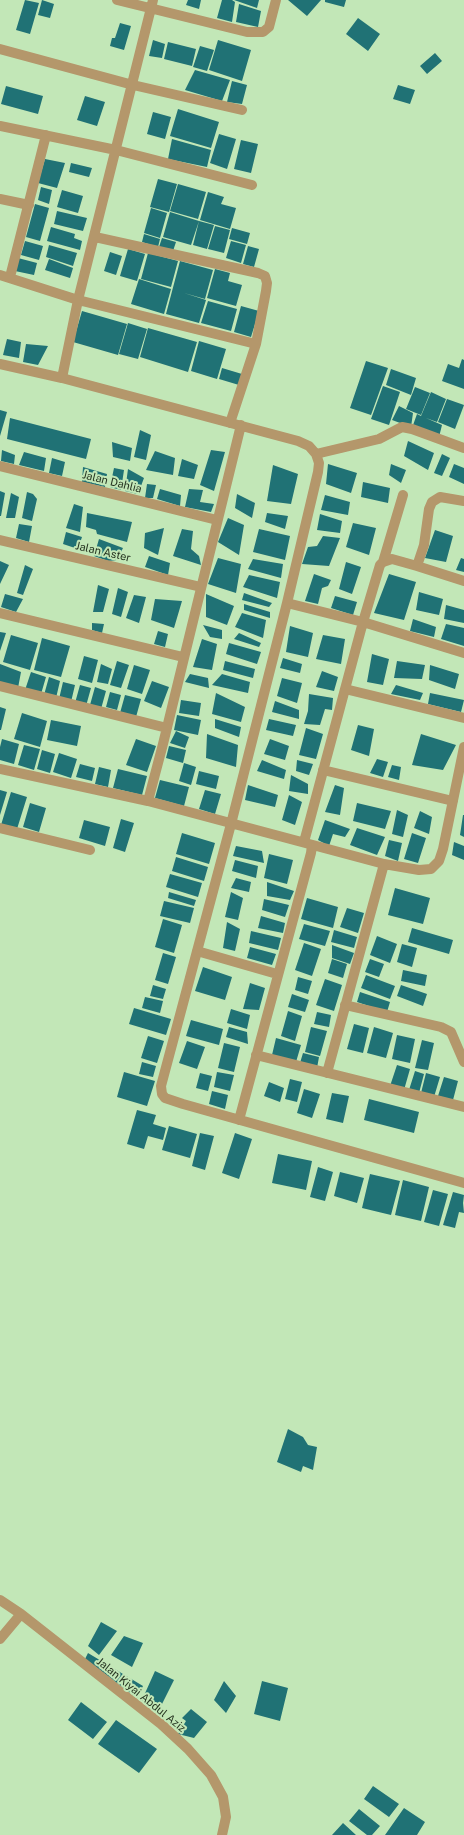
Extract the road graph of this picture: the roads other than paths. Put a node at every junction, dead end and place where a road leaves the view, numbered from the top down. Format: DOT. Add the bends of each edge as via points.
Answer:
graph roads {
  1 [pos="118,0"];
  2 [pos="276,0"];
  3 [pos="152,4"];
  4 [pos="0,49"];
  5 [pos="133,85"];
  6 [pos="242,110"];
  7 [pos="0,126"];
  8 [pos="46,136"];
  9 [pos="116,150"];
  10 [pos="252,185"];
  11 [pos="0,199"];
  12 [pos="29,205"];
  13 [pos="95,237"];
  14 [pos="5,276"];
  15 [pos="78,300"];
  16 [pos="256,344"];
  17 [pos="0,364"];
  18 [pos="62,378"];
  19 [pos="230,423"];
  20 [pos="241,425"];
  21 [pos="464,448"];
  22 [pos="316,454"];
  23 [pos="0,466"];
  24 [pos="402,495"];
  25 [pos="464,501"];
  26 [pos="217,520"];
  27 [pos="0,540"];
  28 [pos="383,562"];
  29 [pos="417,566"];
  30 [pos="464,581"];
  31 [pos="201,587"];
  32 [pos="287,603"];
  33 [pos="0,613"];
  34 [pos="363,622"];
  35 [pos="464,653"];
  36 [pos="183,657"];
  37 [pos="0,686"];
  38 [pos="345,689"];
  39 [pos="464,718"];
  40 [pos="167,728"];
  41 [pos="464,747"];
  42 [pos="0,770"];
  43 [pos="323,770"];
  44 [pos="148,801"];
  45 [pos="453,801"];
  46 [pos="231,824"];
  47 [pos="0,828"];
  48 [pos="308,843"];
  49 [pos="90,850"];
  50 [pos="384,864"];
  51 [pos="197,951"];
  52 [pos="277,974"];
  53 [pos="345,1005"];
  54 [pos="256,1056"];
  55 [pos="464,1062"];
  56 [pos="327,1073"];
  57 [pos="464,1107"];
  58 [pos="239,1120"];
  59 [pos="464,1183"];
  60 [pos="0,1600"];
  61 [pos="21,1614"];
  62 [pos="0,1639"];
  63 [pos="222,1835"];
  1 -- 3 [label="street"];
  2 -- 3 [label="street" via="269,27 263,32 247,32"];
  3 -- 5 [label="street"];
  4 -- 5 [label="street"];
  5 -- 6 [label="street"];
  5 -- 9 [label="street"];
  7 -- 8 [label="street"];
  8 -- 9 [label="street"];
  8 -- 12 [label="street"];
  9 -- 10 [label="street"];
  9 -- 13 [label="street"];
  11 -- 12 [label="street"];
  12 -- 14 [label="street"];
  13 -- 15 [label="street"];
  13 -- 16 [label="street" via="262,274 267,283"];
  14 -- 15 [label="street"];
  15 -- 16 [label="street"];
  15 -- 18 [label="street"];
  16 -- 19 [label="street"];
  17 -- 18 [label="street"];
  18 -- 19 [label="street"];
  19 -- 20 [label="street"];
  20 -- 22 [label="street" via="298,441 309,446"];
  20 -- 26 [label="street"];
  21 -- 22 [label="street" via="412,428 402,427 379,439"];
  22 -- 32 [label="street" via="318,472"];
  23 -- 26 [label="street, Jalan Dahlia"];
  24 -- 28 [label="street"];
  25 -- 29 [label="street" via="440,497 432,502 424,545"];
  26 -- 31 [label="street"];
  27 -- 31 [label="street, Jalan Aster"];
  28 -- 29 [label="street" via="392,560"];
  28 -- 34 [label="street" via="377,572"];
  29 -- 30 [label="street"];
  31 -- 36 [label="street"];
  32 -- 34 [label="street"];
  32 -- 46 [label="street"];
  33 -- 36 [label="street"];
  34 -- 35 [label="street"];
  34 -- 38 [label="street"];
  36 -- 40 [label="street"];
  37 -- 40 [label="street"];
  38 -- 39 [label="street"];
  38 -- 43 [label="street"];
  40 -- 44 [label="street"];
  41 -- 45 [label="street"];
  42 -- 44 [label="street"];
  43 -- 45 [label="street"];
  43 -- 48 [label="street"];
  44 -- 46 [label="street"];
  45 -- 50 [label="street" via="443,849 439,861 431,869 419,870"];
  46 -- 48 [label="street"];
  46 -- 51 [label="street"];
  47 -- 49 [label="street"];
  48 -- 50 [label="street"];
  48 -- 52 [label="street" via="311,853"];
  50 -- 53 [label="street"];
  51 -- 52 [label="street"];
  51 -- 58 [label="street" via="161,1086 162,1094 164,1098"];
  52 -- 54 [label="street"];
  53 -- 55 [label="street" via="441,1027 451,1032"];
  53 -- 56 [label="street"];
  54 -- 56 [label="street"];
  54 -- 58 [label="street"];
  56 -- 57 [label="street"];
  58 -- 59 [label="street"];
  60 -- 61 [label="street, Jalan Kiyai Abdul Aziz"];
  61 -- 62 [label="street"];
  61 -- 63 [label="street, Jalan Kiyai Abdul Aziz" via="162,1724 188,1749 210,1775 223,1797 226,1817"];
}
